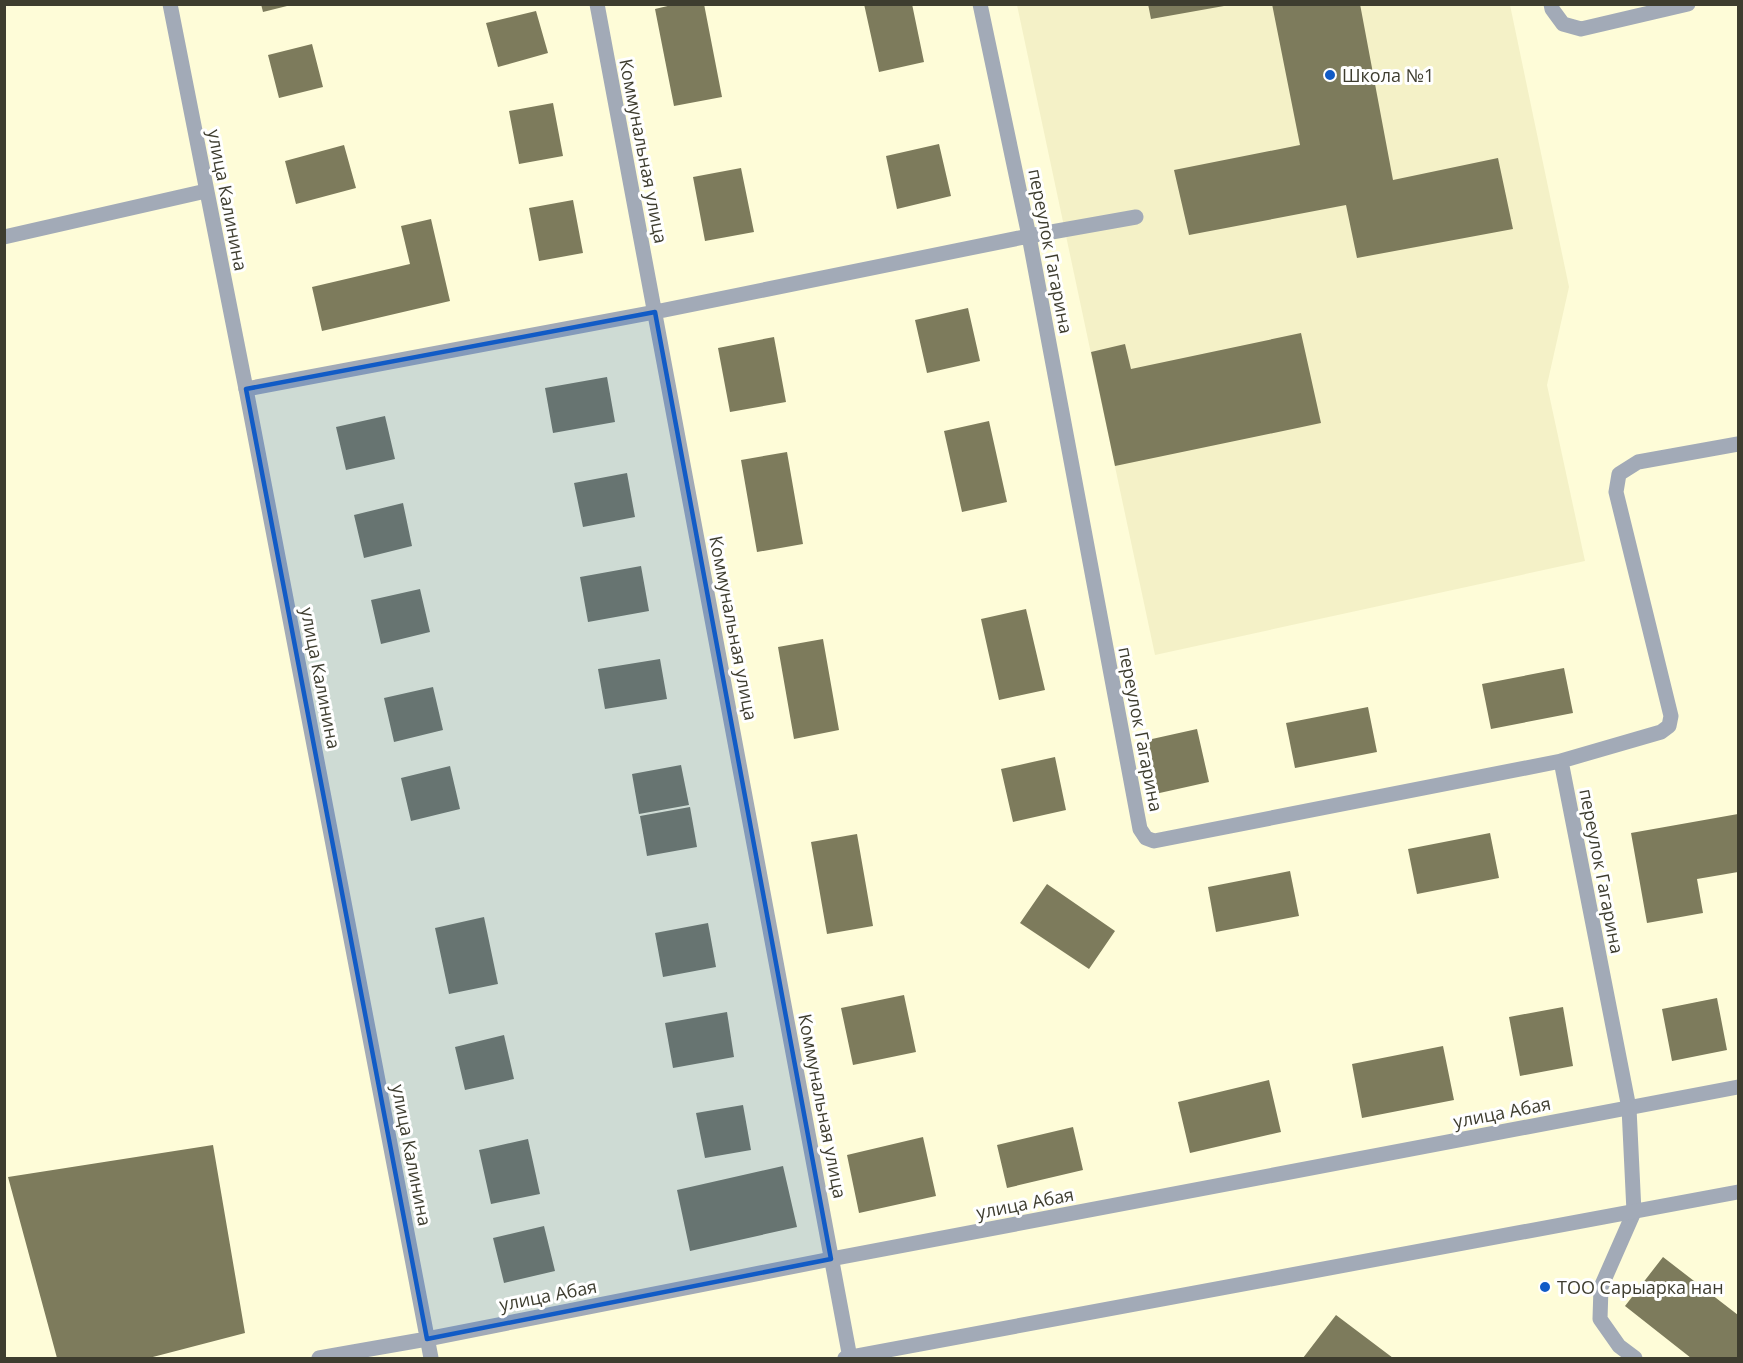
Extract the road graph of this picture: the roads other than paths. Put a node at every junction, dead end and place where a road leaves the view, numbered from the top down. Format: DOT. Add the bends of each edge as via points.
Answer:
graph roads {
  1 [pos="170,4"];
  2 [pos="597,4"];
  3 [pos="980,4"];
  4 [pos="1551,4"];
  5 [pos="1688,4"];
  6 [pos="206,191"];
  7 [pos="1136,217"];
  8 [pos="1029,236"];
  9 [pos="4,237"];
  10 [pos="655,312"];
  11 [pos="246,389"];
  12 [pos="1738,444"];
  13 [pos="1561,761"];
  14 [pos="1738,1087"];
  15 [pos="1629,1108"];
  16 [pos="1738,1192"];
  17 [pos="1634,1212"];
  18 [pos="831,1259"];
  19 [pos="427,1339"];
  20 [pos="848,1358"];
  21 [pos="319,1359"];
  22 [pos="431,1359"];
  23 [pos="1635,1359"];
  1 -- 6 [label="street, улица Калинина"];
  2 -- 10 [label="street, Коммунальная улица"];
  3 -- 8 [label="street, переулок Гагарина"];
  4 -- 5 [label="street" via="1563,24 1581,29"];
  6 -- 9 [label="street"];
  6 -- 11 [label="street, улица Калинина"];
  7 -- 8 [label="street"];
  8 -- 10 [label="street"];
  8 -- 13 [label="street, переулок Гагарина" via="1140,829 1146,838 1154,841"];
  10 -- 11 [label="street"];
  10 -- 18 [label="street, Коммунальная улица"];
  11 -- 19 [label="street, улица Калинина"];
  12 -- 13 [label="street" via="1638,462 1619,474 1616,492 1671,716 1669,726 1661,732"];
  13 -- 15 [label="street, переулок Гагарина"];
  14 -- 15 [label="street, улица Абая"];
  15 -- 17 [label="street, переулок Гагарина"];
  15 -- 18 [label="street, улица Абая"];
  16 -- 17 [label="street"];
  17 -- 20 [label="street"];
  17 -- 23 [label="street" via="1601,1287 1600,1319 1619,1346"];
  18 -- 19 [label="street, улица Абая"];
  18 -- 20 [label="street, Коммунальная улица"];
  19 -- 21 [label="street, улица Абая"];
  19 -- 22 [label="street, улица Калинина"];
}
